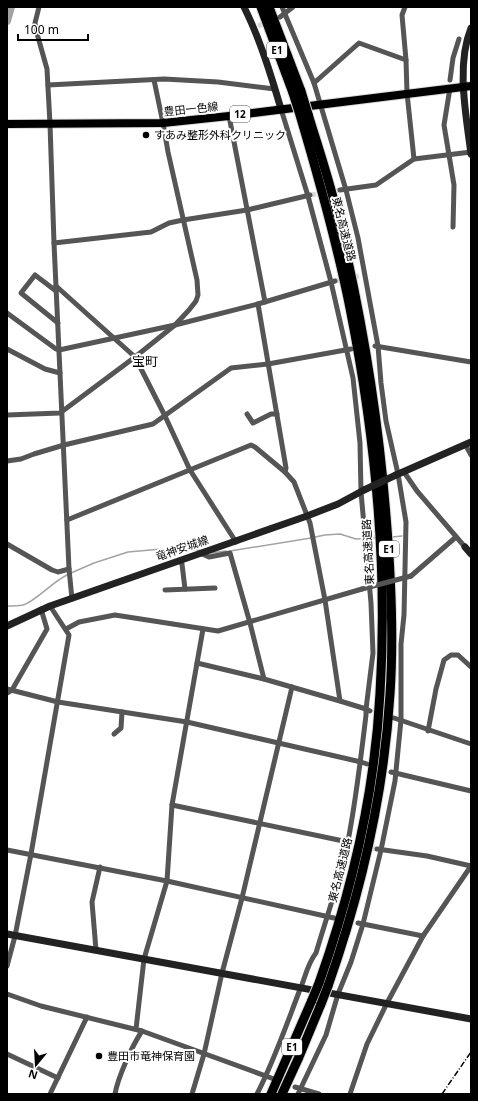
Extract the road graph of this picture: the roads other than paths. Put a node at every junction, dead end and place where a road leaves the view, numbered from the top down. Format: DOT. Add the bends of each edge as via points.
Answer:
graph roads {
  1 [pos="39,7"];
  2 [pos="244,7"];
  3 [pos="260,7"];
  4 [pos="269,7"];
  5 [pos="282,7"];
  6 [pos="293,7"];
  7 [pos="405,7"];
  8 [pos="283,16"];
  9 [pos="471,28"];
  10 [pos="466,44"];
  11 [pos="406,60"];
  12 [pos="154,80"];
  13 [pos="314,83"];
  14 [pos="450,84"];
  15 [pos="48,85"];
  16 [pos="467,86"];
  17 [pos="275,89"];
  18 [pos="297,92"];
  19 [pos="407,93"];
  20 [pos="320,104"];
  21 [pos="281,110"];
  22 [pos="229,116"];
  23 [pos="163,123"];
  24 [pos="7,124"];
  25 [pos="50,124"];
  26 [pos="471,153"];
  27 [pos="449,155"];
  28 [pos="414,159"];
  29 [pos="343,190"];
  30 [pos="310,195"];
  31 [pos="247,210"];
  32 [pos="183,220"];
  33 [pos="453,227"];
  34 [pos="54,243"];
  35 [pos="359,276"];
  36 [pos="365,276"];
  37 [pos="333,282"];
  38 [pos="56,288"];
  39 [pos="265,302"];
  40 [pos="258,304"];
  41 [pos="7,313"];
  42 [pos="58,323"];
  43 [pos="175,325"];
  44 [pos="115,338"];
  45 [pos="376,346"];
  46 [pos="7,349"];
  47 [pos="59,350"];
  48 [pos="348,350"];
  49 [pos="135,357"];
  50 [pos="471,362"];
  51 [pos="268,364"];
  52 [pos="60,373"];
  53 [pos="62,411"];
  54 [pos="247,414"];
  55 [pos="277,414"];
  56 [pos="7,415"];
  57 [pos="165,416"];
  58 [pos="468,443"];
  59 [pos="64,445"];
  60 [pos="471,455"];
  61 [pos="7,461"];
  62 [pos="190,470"];
  63 [pos="285,472"];
  64 [pos="400,473"];
  65 [pos="363,491"];
  66 [pos="307,516"];
  67 [pos="67,520"];
  68 [pos="456,537"];
  69 [pos="236,542"];
  70 [pos="7,544"];
  71 [pos="465,547"];
  72 [pos="200,553"];
  73 [pos="471,554"];
  74 [pos="180,561"];
  75 [pos="69,569"];
  76 [pos="215,588"];
  77 [pos="185,589"];
  78 [pos="165,590"];
  79 [pos="72,598"];
  80 [pos="325,600"];
  81 [pos="50,606"];
  82 [pos="41,609"];
  83 [pos="250,623"];
  84 [pos="7,626"];
  85 [pos="66,629"];
  86 [pos="203,629"];
  87 [pos="197,663"];
  88 [pos="471,667"];
  89 [pos="264,679"];
  90 [pos="292,687"];
  91 [pos="9,689"];
  92 [pos="7,693"];
  93 [pos="340,701"];
  94 [pos="58,702"];
  95 [pos="368,710"];
  96 [pos="122,712"];
  97 [pos="394,718"];
  98 [pos="401,720"];
  99 [pos="186,722"];
  100 [pos="428,731"];
  101 [pos="114,734"];
  102 [pos="280,743"];
  103 [pos="471,744"];
  104 [pos="361,762"];
  105 [pos="367,764"];
  106 [pos="394,773"];
  107 [pos="471,790"];
  108 [pos="172,805"];
  109 [pos="260,823"];
  110 [pos="348,842"];
  111 [pos="379,849"];
  112 [pos="7,850"];
  113 [pos="31,854"];
  114 [pos="471,866"];
  115 [pos="100,867"];
  116 [pos="168,881"];
  117 [pos="242,898"];
  118 [pos="327,916"];
  119 [pos="334,918"];
  120 [pos="360,924"];
  121 [pos="7,934"];
  122 [pos="15,936"];
  123 [pos="423,936"];
  124 [pos="96,950"];
  125 [pos="144,959"];
  126 [pos="7,966"];
  127 [pos="222,973"];
  128 [pos="301,988"];
  129 [pos="7,994"];
  130 [pos="338,994"];
  131 [pos="316,1002"];
  132 [pos="387,1003"];
  133 [pos="87,1016"];
  134 [pos="471,1019"];
  135 [pos="139,1030"];
  136 [pos="7,1054"];
  137 [pos="204,1054"];
  138 [pos="266,1076"];
  139 [pos="58,1078"];
  140 [pos="274,1079"];
  141 [pos="297,1090"];
  142 [pos="50,1094"];
  143 [pos="115,1094"];
  144 [pos="192,1094"];
  145 [pos="257,1094"];
  146 [pos="271,1094"];
  147 [pos="282,1094"];
  148 [pos="319,1094"];
  149 [pos="350,1094"];
  1 -- 15 [label="street" via="36,30"];
  2 -- 17 [label="street" via="256,27"];
  3 -- 18 [label="highway, 東名高速道路 / E1"];
  4 -- 18 [label="highway, 東名高速道路 / E1"];
  5 -- 8 [label="street"];
  6 -- 8 [label="street"];
  7 -- 11 [label="street" via="402,15"];
  8 -- 13 [label="street"];
  9 -- 10 [label="street"];
  10 -- 14 [label="street" via="459,41 453,58"];
  10 -- 16 [label="street" via="463,66"];
  11 -- 13 [label="street" via="358,43"];
  11 -- 19 [label="street"];
  12 -- 15 [label="street"];
  12 -- 17 [label="street" via="218,82"];
  12 -- 23 [label="street"];
  13 -- 20 [label="street"];
  14 -- 16 [label="main road, 豊田一色線 / 12"];
  14 -- 19 [label="main road, 豊田一色線 / 12"];
  14 -- 27 [label="street" via="444,125"];
  15 -- 25 [label="street"];
  16 -- 26 [label="street"];
  17 -- 21 [label="street"];
  18 -- 131 [label="highway, 東名高速道路 / E1, bridge" via="328,212 359,359 372,443 383,624 378,728 368,799 346,895"];
  19 -- 20 [label="main road, 豊田一色線 / 12"];
  19 -- 28 [label="street"];
  20 -- 21 [label="main road, 豊田一色線 / 12"];
  20 -- 29 [label="street"];
  21 -- 22 [label="main road, 豊田一色線 / 12"];
  21 -- 30 [label="street"];
  22 -- 23 [label="main road, 豊田一色線 / 12"];
  22 -- 31 [label="street"];
  23 -- 25 [label="main road, 豊田一色線 / 12"];
  23 -- 32 [label="street"];
  24 -- 25 [label="main road, 豊田一色線 / 12"];
  25 -- 34 [label="street"];
  26 -- 27 [label="street"];
  27 -- 28 [label="street"];
  27 -- 33 [label="street" via="454,185"];
  28 -- 29 [label="street" via="376,185"];
  29 -- 36 [label="street" via="358,238"];
  30 -- 31 [label="street"];
  30 -- 37 [label="street"];
  31 -- 32 [label="street"];
  31 -- 39 [label="street"];
  32 -- 34 [label="street" via="169,223 151,232"];
  32 -- 43 [label="street" via="198,295 193,306"];
  34 -- 38 [label="street"];
  35 -- 36 [label="street"];
  36 -- 45 [label="street"];
  37 -- 39 [label="street"];
  37 -- 48 [label="street"];
  38 -- 42 [label="street"];
  38 -- 42 [label="street" via="36,276 21,293"];
  38 -- 44 [label="street"];
  39 -- 40 [label="street"];
  40 -- 43 [label="street"];
  40 -- 51 [label="street"];
  41 -- 47 [label="street"];
  42 -- 47 [label="street"];
  43 -- 44 [label="street"];
  43 -- 49 [label="street"];
  44 -- 47 [label="street"];
  44 -- 49 [label="street"];
  45 -- 50 [label="street"];
  45 -- 64 [label="street" via="386,420"];
  46 -- 52 [label="street" via="45,369"];
  47 -- 52 [label="street"];
  48 -- 51 [label="street"];
  48 -- 65 [label="street" via="360,443"];
  49 -- 53 [label="street"];
  49 -- 57 [label="street"];
  51 -- 55 [label="street"];
  51 -- 57 [label="street" via="231,368"];
  52 -- 53 [label="street"];
  53 -- 56 [label="street"];
  53 -- 59 [label="street"];
  54 -- 55 [label="street" via="253,423 271,414"];
  55 -- 63 [label="street"];
  57 -- 59 [label="street" via="153,424"];
  57 -- 62 [label="street"];
  58 -- 60 [label="street"];
  58 -- 64 [label="street"];
  59 -- 61 [label="street"];
  59 -- 67 [label="street"];
  62 -- 63 [label="street" via="251,445"];
  62 -- 67 [label="street"];
  62 -- 69 [label="street"];
  63 -- 66 [label="street" via="294,482"];
  64 -- 65 [label="street, 竜神安城線, bridge"];
  64 -- 68 [label="street"];
  64 -- 98 [label="street" via="406,522"];
  65 -- 66 [label="street, 竜神安城線"];
  65 -- 95 [label="street" via="374,653"];
  66 -- 69 [label="street, 竜神安城線"];
  66 -- 80 [label="street"];
  67 -- 75 [label="street"];
  68 -- 71 [label="street"];
  68 -- 80 [label="street, bridge" via="411,576"];
  69 -- 72 [label="street, 竜神安城線"];
  70 -- 75 [label="street" via="52,570 58,572"];
  71 -- 73 [label="street"];
  72 -- 74 [label="street, 竜神安城線"];
  72 -- 83 [label="street" via="209,558 230,553"];
  74 -- 77 [label="street"];
  74 -- 79 [label="street, 竜神安城線"];
  75 -- 79 [label="street"];
  76 -- 77 [label="street"];
  77 -- 78 [label="street"];
  79 -- 81 [label="street, 竜神安城線"];
  80 -- 83 [label="street"];
  80 -- 93 [label="street"];
  81 -- 82 [label="street, 竜神安城線"];
  81 -- 85 [label="street"];
  82 -- 84 [label="street, 竜神安城線"];
  82 -- 91 [label="street" via="47,629"];
  83 -- 86 [label="street" via="218,631"];
  83 -- 89 [label="street"];
  85 -- 86 [label="street" via="79,622 115,615"];
  85 -- 94 [label="street" via="69,635"];
  86 -- 87 [label="street"];
  87 -- 89 [label="street"];
  87 -- 99 [label="street"];
  88 -- 100 [label="street" via="458,655 451,654 444,660"];
  89 -- 90 [label="street"];
  90 -- 93 [label="street"];
  90 -- 102 [label="street"];
  91 -- 92 [label="street"];
  91 -- 94 [label="street"];
  93 -- 95 [label="street"];
  94 -- 96 [label="street"];
  94 -- 113 [label="street"];
  95 -- 104 [label="street"];
  96 -- 99 [label="street"];
  96 -- 101 [label="street" via="121,728"];
  97 -- 98 [label="street"];
  98 -- 100 [label="street"];
  98 -- 106 [label="street"];
  99 -- 102 [label="street"];
  99 -- 108 [label="street"];
  100 -- 103 [label="street"];
  102 -- 104 [label="street"];
  102 -- 109 [label="street"];
  104 -- 105 [label="street"];
  104 -- 110 [label="street"];
  106 -- 107 [label="street"];
  106 -- 111 [label="street"];
  108 -- 109 [label="street"];
  108 -- 116 [label="street"];
  109 -- 110 [label="street"];
  109 -- 117 [label="street"];
  110 -- 118 [label="street"];
  111 -- 114 [label="street"];
  111 -- 120 [label="street"];
  112 -- 113 [label="street"];
  113 -- 115 [label="street"];
  113 -- 122 [label="street"];
  114 -- 123 [label="street"];
  115 -- 116 [label="street"];
  115 -- 124 [label="street" via="92,902"];
  116 -- 117 [label="street"];
  116 -- 125 [label="street"];
  117 -- 118 [label="street"];
  117 -- 127 [label="street"];
  118 -- 119 [label="street"];
  118 -- 128 [label="street" via="316,953 306,971"];
  120 -- 123 [label="street"];
  120 -- 130 [label="street" via="351,962"];
  121 -- 122 [label="street"];
  122 -- 124 [label="street"];
  122 -- 126 [label="street"];
  123 -- 132 [label="street"];
  124 -- 125 [label="street"];
  125 -- 127 [label="street"];
  125 -- 135 [label="street"];
  127 -- 128 [label="street"];
  127 -- 137 [label="street"];
  128 -- 130 [label="street"];
  128 -- 138 [label="street"];
  129 -- 133 [label="street" via="41,1006"];
  130 -- 132 [label="street"];
  130 -- 141 [label="street" via="326,1035"];
  131 -- 146 [label="highway, 東名高速道路 / E1"];
  131 -- 147 [label="highway, 東名高速道路 / E1" via="299,1057"];
  132 -- 134 [label="street"];
  132 -- 149 [label="street" via="367,1044"];
  133 -- 135 [label="street"];
  133 -- 139 [label="street"];
  135 -- 137 [label="street"];
  135 -- 143 [label="street" via="116,1085"];
  136 -- 139 [label="street"];
  137 -- 138 [label="street"];
  137 -- 144 [label="street"];
  138 -- 140 [label="street"];
  138 -- 145 [label="street"];
  139 -- 142 [label="street"];
  141 -- 148 [label="street"];
}
